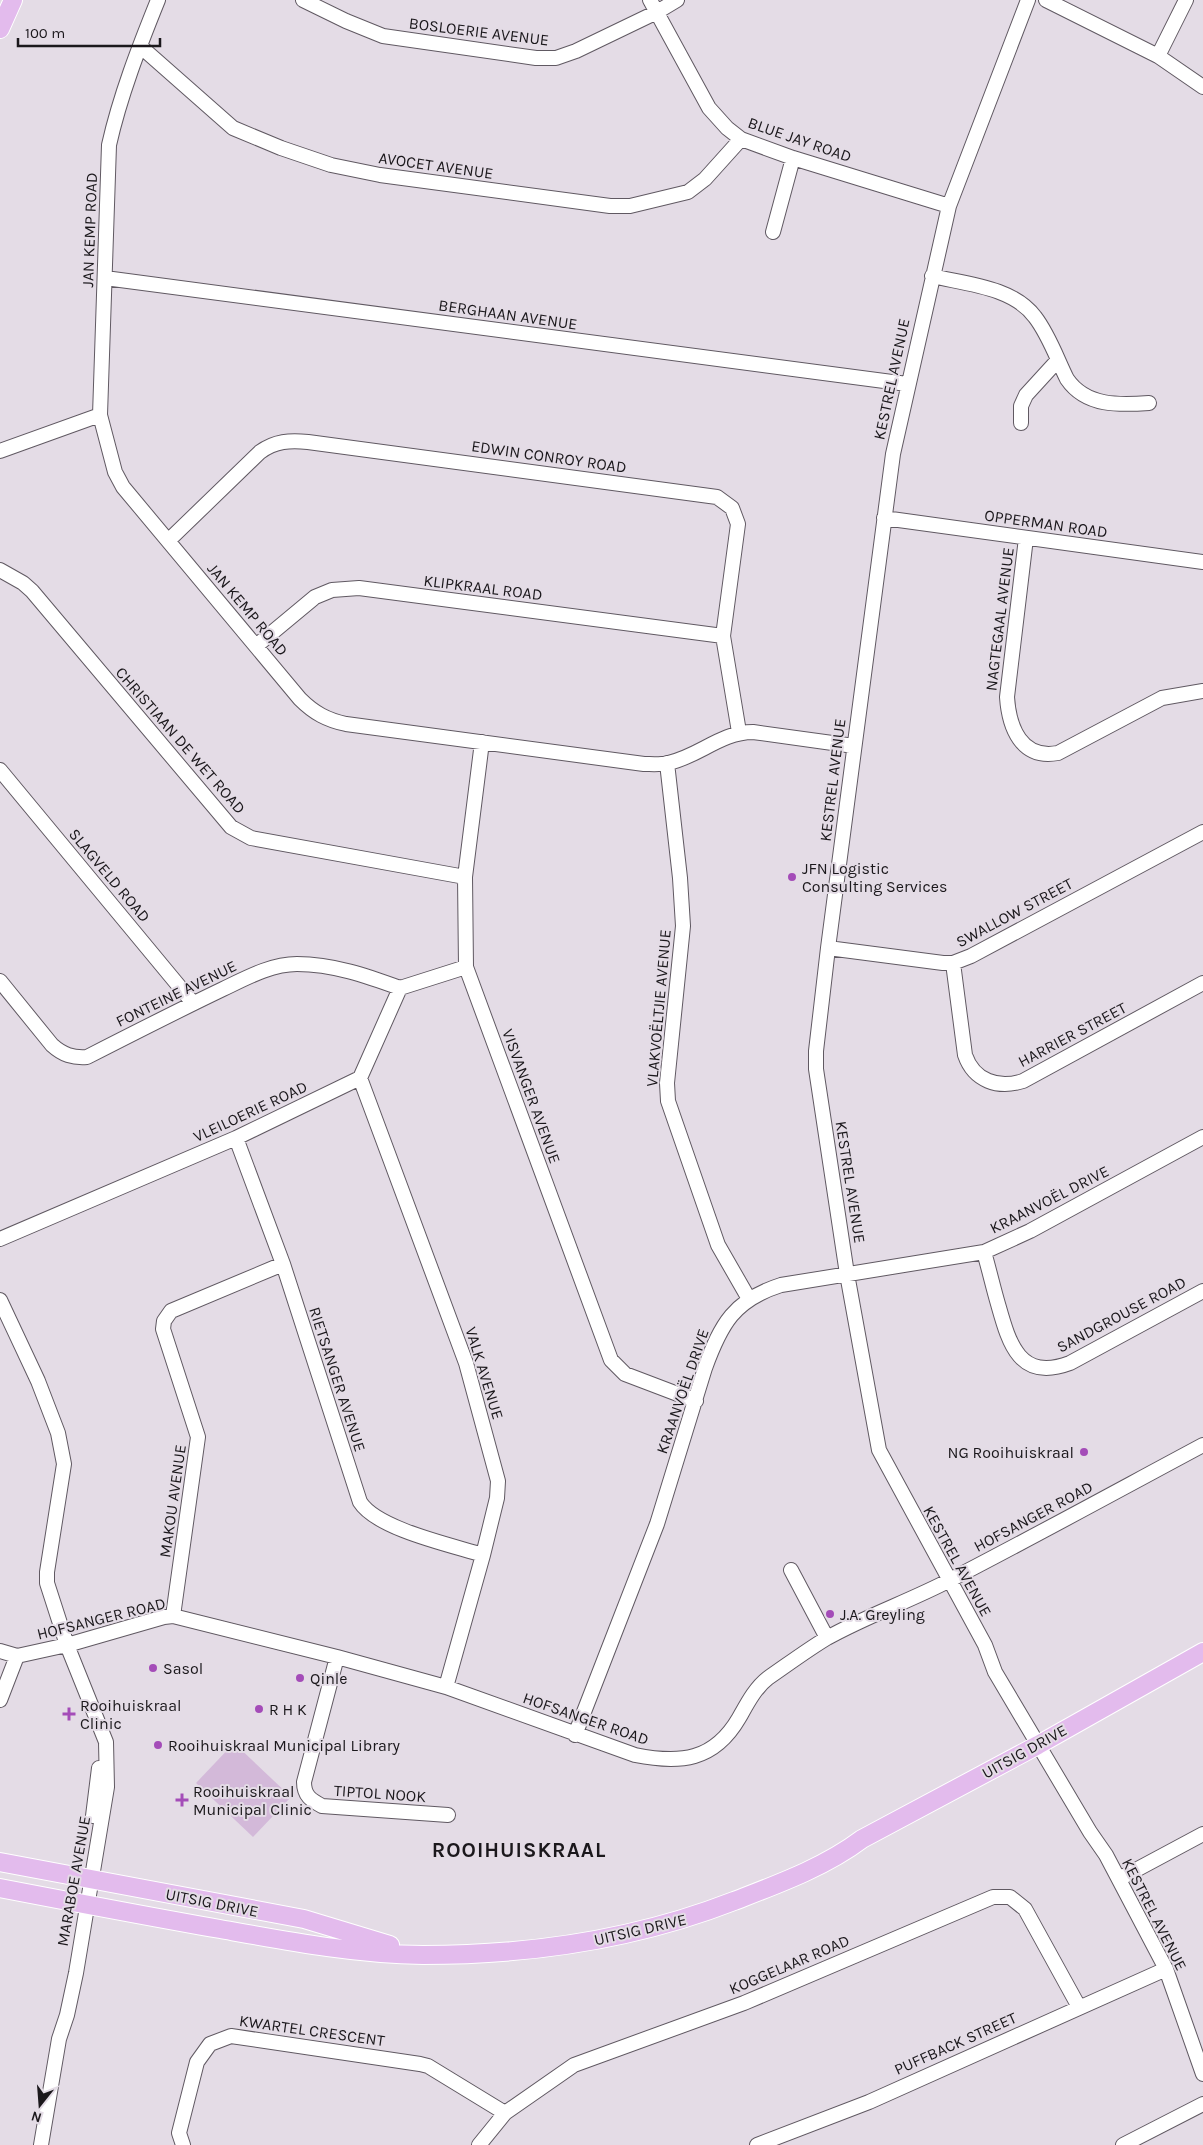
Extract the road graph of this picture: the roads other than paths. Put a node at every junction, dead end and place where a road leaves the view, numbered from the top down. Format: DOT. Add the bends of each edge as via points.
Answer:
graph roads {
  1 [pos="12,0"];
  2 [pos="158,0"];
  3 [pos="303,0"];
  4 [pos="677,0"];
  5 [pos="1028,0"];
  6 [pos="1046,0"];
  7 [pos="1186,0"];
  8 [pos="654,6"];
  9 [pos="0,29"];
  10 [pos="140,46"];
  11 [pos="1158,56"];
  12 [pos="1203,87"];
  13 [pos="741,139"];
  14 [pos="793,158"];
  15 [pos="950,206"];
  16 [pos="773,232"];
  17 [pos="932,276"];
  18 [pos="105,278"];
  19 [pos="1058,360"];
  20 [pos="907,384"];
  21 [pos="1149,403"];
  22 [pos="100,415"];
  23 [pos="1021,423"];
  24 [pos="0,452"];
  25 [pos="884,518"];
  26 [pos="1026,538"];
  27 [pos="168,541"];
  28 [pos="1203,562"];
  29 [pos="0,570"];
  30 [pos="723,636"];
  31 [pos="256,646"];
  32 [pos="1203,691"];
  33 [pos="739,732"];
  34 [pos="482,742"];
  35 [pos="854,746"];
  36 [pos="667,763"];
  37 [pos="0,770"];
  38 [pos="1203,832"];
  39 [pos="464,877"];
  40 [pos="828,948"];
  41 [pos="953,963"];
  42 [pos="466,967"];
  43 [pos="0,981"];
  44 [pos="1203,983"];
  45 [pos="400,988"];
  46 [pos="194,1003"];
  47 [pos="360,1078"];
  48 [pos="1203,1137"];
  49 [pos="236,1138"];
  50 [pos="0,1239"];
  51 [pos="984,1252"];
  52 [pos="284,1264"];
  53 [pos="847,1274"];
  54 [pos="1203,1291"];
  55 [pos="748,1299"];
  56 [pos="0,1300"];
  57 [pos="696,1401"];
  58 [pos="1203,1445"];
  59 [pos="483,1555"];
  60 [pos="790,1570"];
  61 [pos="949,1580"];
  62 [pos="173,1616"];
  63 [pos="827,1638"];
  64 [pos="67,1645"];
  65 [pos="0,1652"];
  66 [pos="1203,1652"];
  67 [pos="17,1656"];
  68 [pos="338,1657"];
  69 [pos="1203,1658"];
  70 [pos="446,1687"];
  71 [pos="0,1700"];
  72 [pos="575,1734"];
  73 [pos="1044,1747"];
  74 [pos="448,1815"];
  75 [pos="1203,1834"];
  76 [pos="0,1862"];
  77 [pos="88,1878"];
  78 [pos="1118,1879"];
  79 [pos="0,1888"];
  80 [pos="83,1904"];
  81 [pos="422,1955"];
  82 [pos="1166,1969"];
  83 [pos="1079,2007"];
  84 [pos="1203,2074"];
  85 [pos="1203,2104"];
  86 [pos="505,2113"];
  87 [pos="41,2145"];
  88 [pos="183,2145"];
  89 [pos="479,2145"];
  90 [pos="757,2145"];
  91 [pos="1123,2145"];
  1 -- 9 [label="main road"];
  2 -- 10 [label="street, JAN KEMP ROAD"];
  3 -- 8 [label="street, BOSLOERIE AVENUE" via="383,36 536,58 556,58 570,53"];
  4 -- 8 [label="street, BOSLOERIE AVENUE"];
  5 -- 15 [label="street, KESTREL AVENUE"];
  6 -- 11 [label="street"];
  7 -- 11 [label="street"];
  8 -- 13 [label="street, BLUE JAY ROAD" via="710,108"];
  10 -- 13 [label="street, AVOCET AVENUE" via="223,119 245,134 331,165 380,175 630,206 688,192"];
  10 -- 18 [label="street, JAN KEMP ROAD" via="109,145"];
  11 -- 12 [label="street"];
  13 -- 14 [label="street, BLUE JAY ROAD"];
  14 -- 15 [label="street, BLUE JAY ROAD"];
  14 -- 16 [label="street"];
  15 -- 17 [label="street, KESTREL AVENUE"];
  17 -- 19 [label="street" via="994,290 1024,305 1036,318"];
  17 -- 20 [label="street, KESTREL AVENUE"];
  18 -- 20 [label="street, BERGHAAN AVENUE"];
  18 -- 22 [label="street, JAN KEMP ROAD"];
  19 -- 21 [label="street" via="1072,386 1090,398 1119,405"];
  19 -- 23 [label="street" via="1026,395 1021,406"];
  20 -- 25 [label="street, KESTREL AVENUE" via="892,454"];
  22 -- 24 [label="street"];
  22 -- 27 [label="street, JAN KEMP ROAD" via="118,479"];
  25 -- 26 [label="street, OPPERMAN ROAD"];
  25 -- 35 [label="street, KESTREL AVENUE"];
  26 -- 28 [label="street, OPPERMAN ROAD"];
  26 -- 32 [label="street, NAGTEGAAL AVENUE" via="1007,697 1010,723 1020,741 1040,753 1058,753 1162,698"];
  27 -- 30 [label="street, EDWIN CONROY ROAD" via="260,452 273,444 287,441 711,495 728,503 738,524"];
  27 -- 31 [label="street, JAN KEMP ROAD"];
  29 -- 39 [label="street, CHRISTIAAN DE WET ROAD" via="32,592 231,827 252,838"];
  30 -- 31 [label="street, KLIPKRAAL ROAD" via="352,588 332,590 315,597"];
  30 -- 33 [label="street, EDWIN CONROY ROAD"];
  31 -- 34 [label="street, JAN KEMP ROAD" via="300,699 326,719"];
  33 -- 35 [label="street, JAN KEMP ROAD"];
  33 -- 36 [label="street, JAN KEMP ROAD"];
  34 -- 36 [label="street, JAN KEMP ROAD" via="644,764"];
  34 -- 39 [label="street, VISVANGER AVENUE"];
  35 -- 40 [label="street, KESTREL AVENUE"];
  36 -- 55 [label="street, VLAKVOËLTJIE AVENUE" via="683,926 667,1083 668,1101 718,1245"];
  37 -- 46 [label="street, SLAGVELD ROAD"];
  38 -- 41 [label="street, SWALLOW STREET"];
  39 -- 42 [label="street, VISVANGER AVENUE"];
  40 -- 41 [label="street, SWALLOW STREET"];
  40 -- 53 [label="street, KESTREL AVENUE" via="816,1068"];
  41 -- 44 [label="street, HARRIER STREET" via="965,1055 972,1070 992,1083 1023,1080"];
  42 -- 45 [label="street"];
  42 -- 57 [label="street, VISVANGER AVENUE" via="612,1360 625,1374"];
  43 -- 46 [label="street, FONTEINE AVENUE" via="52,1045 74,1058 87,1057"];
  45 -- 46 [label="street, FONTEINE AVENUE" via="354,971 291,964 257,973"];
  45 -- 47 [label="street"];
  47 -- 49 [label="street, VLEILOERIE ROAD"];
  47 -- 59 [label="street, VALK AVENUE" via="466,1363 496,1473 497,1498"];
  48 -- 51 [label="street, KRAANVOËL DRIVE" via="1030,1231"];
  49 -- 50 [label="street, VLEILOERIE ROAD"];
  49 -- 52 [label="street, RIETSANGER AVENUE"];
  51 -- 53 [label="street, KRAANVOËL DRIVE"];
  51 -- 54 [label="street, SANDGROUSE ROAD" via="1007,1338 1018,1354 1040,1368 1054,1368 1070,1362"];
  52 -- 59 [label="street, RIETSANGER AVENUE" via="357,1496 365,1510 386,1524"];
  52 -- 62 [label="street, MAKOU AVENUE" via="171,1311 164,1320 163,1329 198,1437"];
  53 -- 55 [label="street, KRAANVOËL DRIVE" via="781,1285"];
  53 -- 61 [label="street, KESTREL AVENUE" via="880,1454"];
  55 -- 57 [label="street, KRAANVOËL DRIVE" via="727,1319 714,1344"];
  56 -- 64 [label="street, MARABOE AVENUE" via="58,1433 64,1466 47,1577"];
  57 -- 72 [label="street, KRAANVOËL DRIVE" via="657,1524"];
  58 -- 61 [label="street, HOFSANGER ROAD"];
  59 -- 70 [label="street, VALK AVENUE"];
  60 -- 63 [label="street"];
  61 -- 63 [label="street, HOFSANGER ROAD"];
  61 -- 73 [label="street, KESTREL AVENUE" via="995,1672"];
  62 -- 64 [label="street, HOFSANGER ROAD"];
  62 -- 68 [label="street, HOFSANGER ROAD"];
  63 -- 72 [label="street, HOFSANGER ROAD" via="766,1680 734,1728 722,1742 707,1751 686,1759 663,1760 635,1755"];
  64 -- 67 [label="street, HOFSANGER ROAD"];
  64 -- 77 [label="street, MARABOE AVENUE" via="101,1728"];
  65 -- 67 [label="street"];
  66 -- 73 [label="main road, UITSIG DRIVE"];
  67 -- 71 [label="street"];
  68 -- 70 [label="street, HOFSANGER ROAD"];
  68 -- 74 [label="street, TIPTOL NOOK" via="304,1782 309,1799 322,1806"];
  69 -- 73 [label="main road, UITSIG DRIVE" via="1160,1686"];
  70 -- 72 [label="street, HOFSANGER ROAD"];
  73 -- 78 [label="street, KESTREL AVENUE" via="1098,1833"];
  73 -- 81 [label="main road, UITSIG DRIVE" via="864,1846 846,1851 766,1889 664,1926 543,1949"];
  75 -- 78 [label="street"];
  76 -- 77 [label="main road, UITSIG DRIVE"];
  77 -- 80 [label="street, MARABOE AVENUE"];
  77 -- 81 [label="main road, UITSIG DRIVE" via="304,1919"];
  78 -- 82 [label="street, KESTREL AVENUE"];
  79 -- 80 [label="main road, UITSIG DRIVE"];
  80 -- 81 [label="main road, UITSIG DRIVE" via="301,1944"];
  80 -- 87 [label="street, MARABOE AVENUE" via="67,2015 59,2039"];
  82 -- 83 [label="street, PUFFBACK STREET"];
  82 -- 84 [label="street, KESTREL AVENUE"];
  83 -- 86 [label="street, KOGGELAAR ROAD" via="1025,1909 1010,1896 994,1897 744,2003 579,2063"];
  83 -- 90 [label="street, PUFFBACK STREET" via="869,2102"];
  85 -- 91 [label="street"];
  86 -- 88 [label="street, KWARTEL CRESCENT" via="428,2066 231,2036 210,2044 197,2062 179,2133"];
  86 -- 89 [label="street, KOGGELAAR ROAD"];
}
